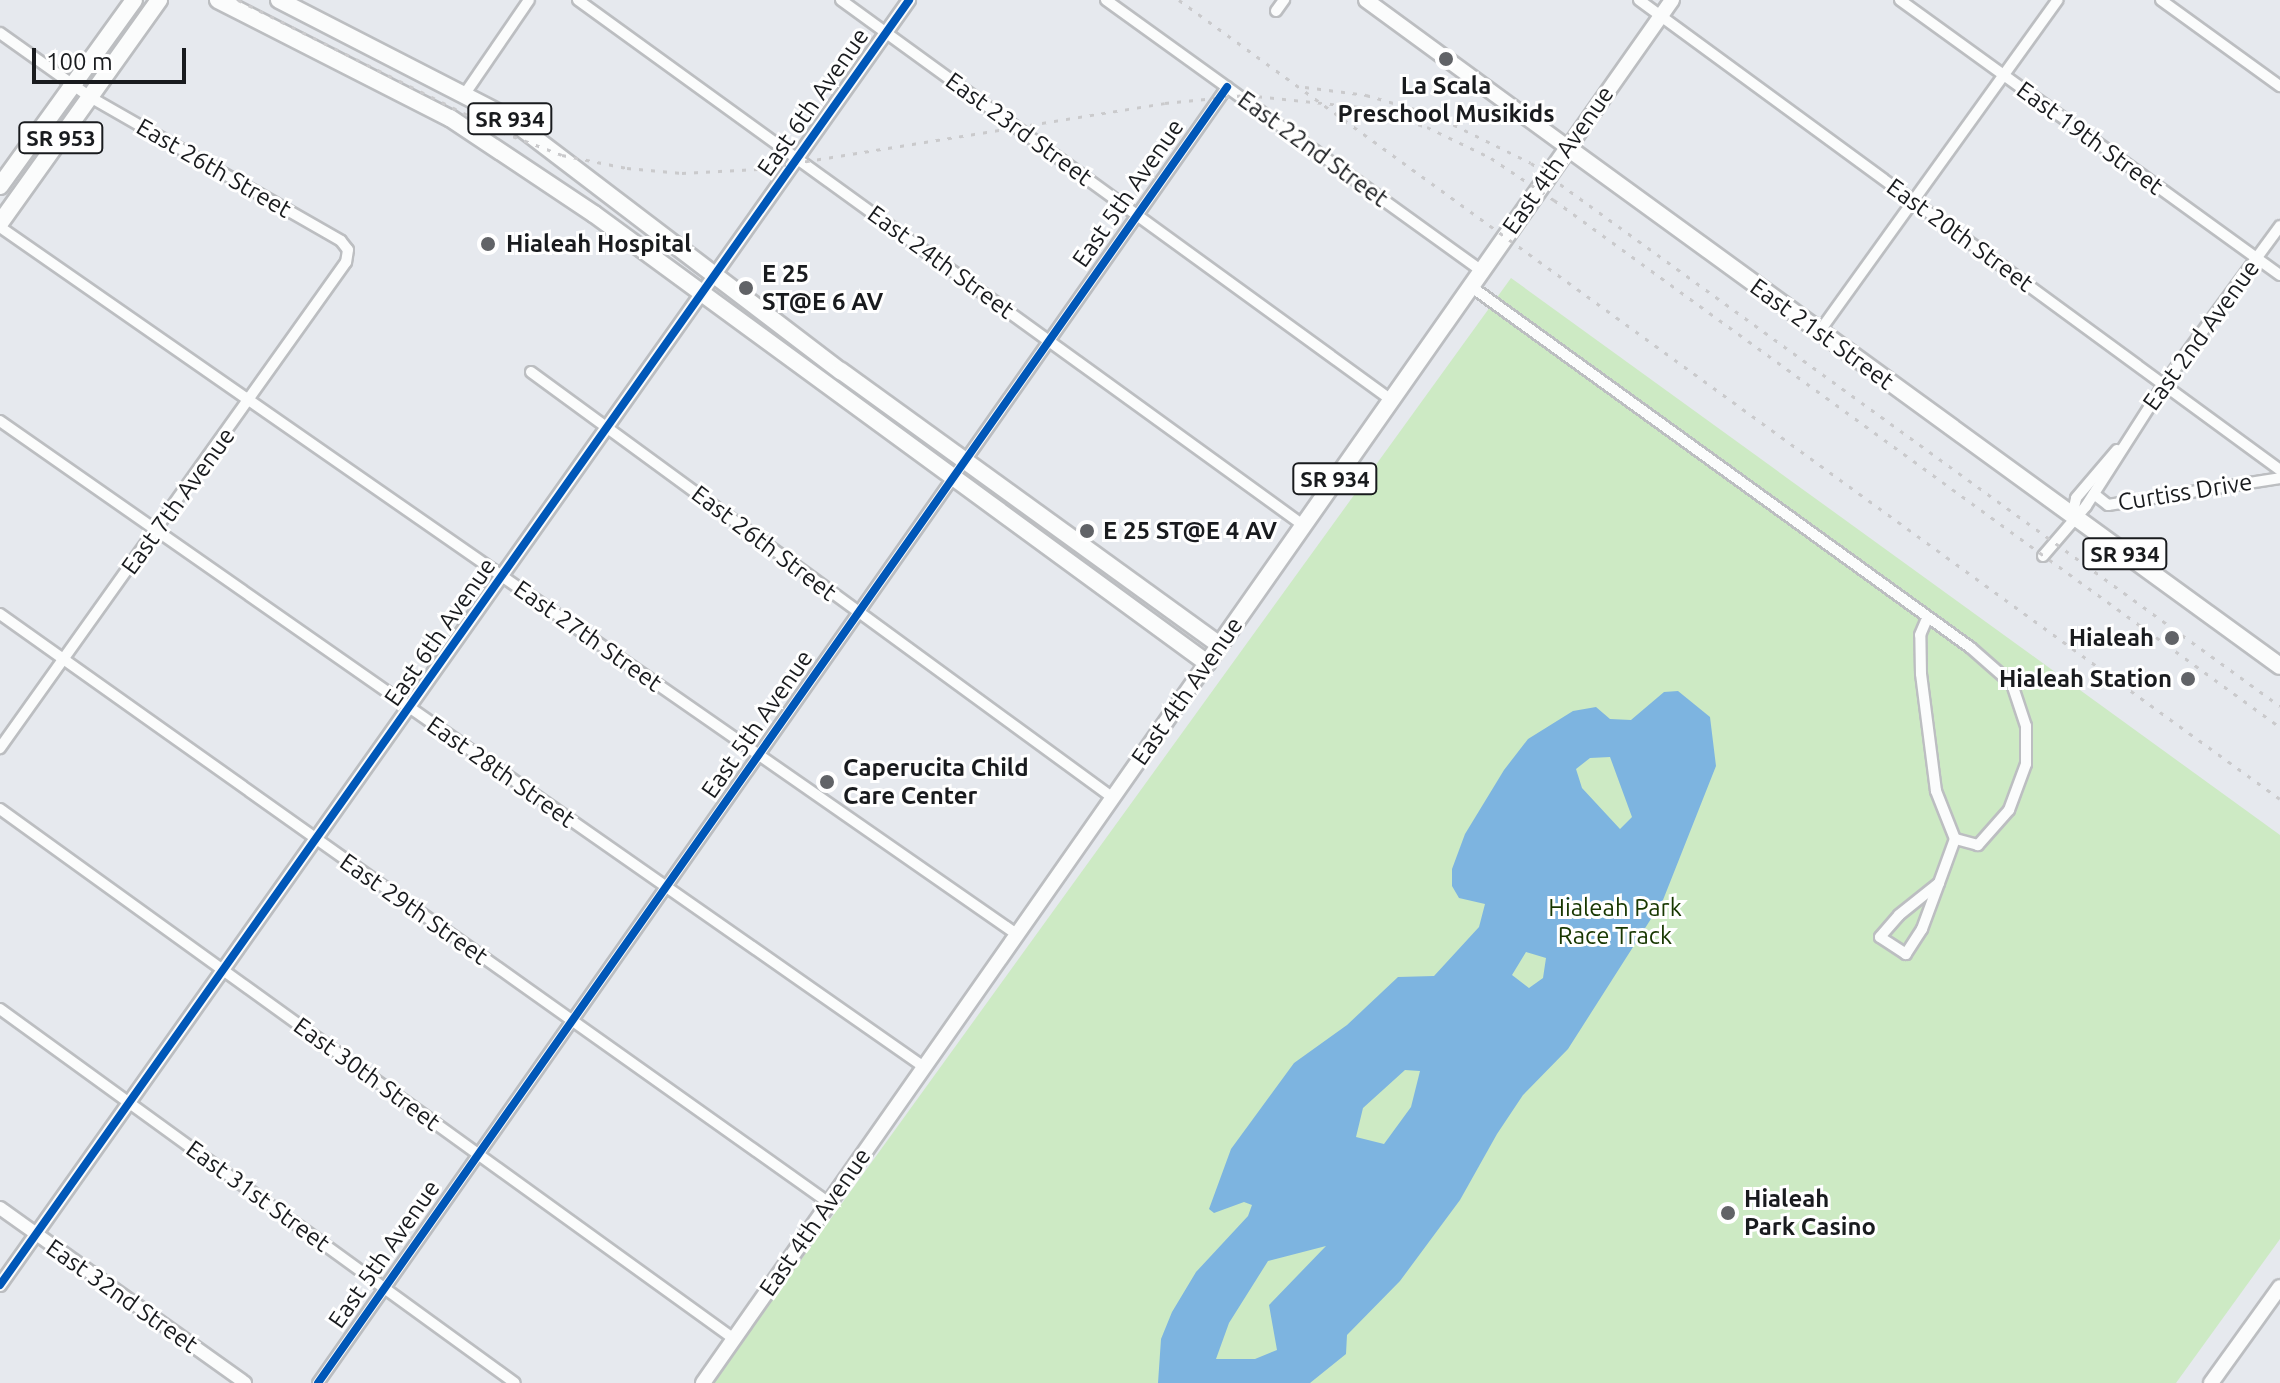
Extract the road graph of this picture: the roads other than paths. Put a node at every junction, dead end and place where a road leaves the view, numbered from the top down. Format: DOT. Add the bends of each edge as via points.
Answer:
graph roads {
  1 [pos="134,0"];
  2 [pos="159,0"];
  3 [pos="218,0"];
  4 [pos="279,0"];
  5 [pos="529,0"];
  6 [pos="578,0"];
  7 [pos="841,0"];
  8 [pos="909,0"];
  9 [pos="1106,0"];
  10 [pos="1284,0"];
  11 [pos="1366,0"];
  12 [pos="1639,0"];
  13 [pos="1672,0"];
  14 [pos="1900,0"];
  15 [pos="2058,0"];
  16 [pos="2161,0"];
  17 [pos="1276,11"];
  18 [pos="1661,16"];
  19 [pos="0,33"];
  20 [pos="886,33"];
  21 [pos="2003,75"];
  22 [pos="72,85"];
  23 [pos="2280,86"];
  24 [pos="1227,87"];
  25 [pos="464,95"];
  26 [pos="90,97"];
  27 [pos="1568,148"];
  28 [pos="798,157"];
  29 [pos="0,186"];
  30 [pos="1913,200"];
  31 [pos="1137,214"];
  32 [pos="0,225"];
  33 [pos="2280,226"];
  34 [pos="348,250"];
  35 [pos="2257,259"];
  36 [pos="1480,270"];
  37 [pos="2280,275"];
  38 [pos="716,278"];
  39 [pos="1469,285"];
  40 [pos="705,295"];
  41 [pos="1819,332"];
  42 [pos="1050,342"];
  43 [pos="531,372"];
  44 [pos="2164,384"];
  45 [pos="1390,399"];
  46 [pos="248,403"];
  47 [pos="0,421"];
  48 [pos="609,427"];
  49 [pos="2123,444"];
  50 [pos="967,462"];
  51 [pos="2280,470"];
  52 [pos="2280,478"];
  53 [pos="955,479"];
  54 [pos="2094,494"];
  55 [pos="2072,516"];
  56 [pos="1303,525"];
  57 [pos="157,531"];
  58 [pos="2043,556"];
  59 [pos="504,577"];
  60 [pos="858,613"];
  61 [pos="0,614"];
  62 [pos="1926,621"];
  63 [pos="1219,645"];
  64 [pos="63,659"];
  65 [pos="1207,663"];
  66 [pos="2280,666"];
  67 [pos="411,709"];
  68 [pos="0,748"];
  69 [pos="760,756"];
  70 [pos="1113,798"];
  71 [pos="0,809"];
  72 [pos="1955,839"];
  73 [pos="318,840"];
  74 [pos="1939,883"];
  75 [pos="667,888"];
  76 [pos="1018,935"];
  77 [pos="224,972"];
  78 [pos="0,1009"];
  79 [pos="573,1021"];
  80 [pos="924,1067"];
  81 [pos="131,1103"];
  82 [pos="478,1155"];
  83 [pos="829,1203"];
  84 [pos="0,1208"];
  85 [pos="37,1235"];
  86 [pos="0,1285"];
  87 [pos="385,1287"];
  88 [pos="2279,1289"];
  89 [pos="734,1339"];
  90 [pos="245,1383"];
  91 [pos="318,1383"];
  92 [pos="515,1383"];
  93 [pos="703,1383"];
  94 [pos="2211,1383"];
  1 -- 22 [label="main road, SR 953"];
  2 -- 26 [label="main road, SR 953"];
  3 -- 40 [label="main road, SR 934" via="450,118 648,250"];
  4 -- 25 [label="main road, SR 934"];
  5 -- 25 [label="street"];
  6 -- 28 [label="street, East 24th Street"];
  7 -- 20 [label="street, East 23rd Street"];
  8 -- 20 [label="street, East 6th Avenue"];
  9 -- 24 [label="street, East 22nd Street"];
  10 -- 17 [label="street"];
  11 -- 27 [label="main road, East 21st Street"];
  12 -- 18 [label="street, East 20th Street"];
  13 -- 18 [label="main road, East 4th Avenue"];
  14 -- 21 [label="street, East 19th Street"];
  15 -- 21 [label="street"];
  16 -- 23 [label="street"];
  18 -- 27 [label="main road, East 4th Avenue"];
  18 -- 30 [label="street, East 20th Street"];
  19 -- 22 [label="street, East 26th Street"];
  20 -- 28 [label="street, East 6th Avenue"];
  20 -- 31 [label="street, East 23rd Street"];
  21 -- 30 [label="street"];
  21 -- 35 [label="street, East 19th Street"];
  22 -- 26 [label="street, East 26th Street"];
  22 -- 29 [label="main road, SR 953"];
  24 -- 31 [label="street, East 5th Avenue"];
  24 -- 36 [label="street, East 22nd Street"];
  25 -- 38 [label="main road, SR 934" via="539,140"];
  26 -- 32 [label="main road, SR 953"];
  26 -- 34 [label="street, East 26th Street" via="341,241"];
  27 -- 36 [label="main road, East 4th Avenue / SR 934"];
  27 -- 41 [label="main road, East 21st Street / SR 934"];
  28 -- 38 [label="street, East 6th Avenue"];
  28 -- 42 [label="street, East 24th Street"];
  30 -- 41 [label="street"];
  30 -- 44 [label="street, East 20th Street"];
  31 -- 42 [label="street, East 5th Avenue"];
  31 -- 45 [label="street, East 23rd Street"];
  32 -- 46 [label="street, East 27th Street"];
  33 -- 35 [label="street, East 2nd Avenue"];
  34 -- 46 [label="street, East 7th Avenue" via="346,262"];
  35 -- 37 [label="street, East 19th Street"];
  35 -- 44 [label="street, East 2nd Avenue"];
  36 -- 39 [label="main road, East 4th Avenue / SR 934"];
  38 -- 40 [label="street, East 6th Avenue"];
  38 -- 50 [label="main road, SR 934"];
  39 -- 45 [label="main road, East 4th Avenue / SR 934"];
  39 -- 62 [label="street"];
  40 -- 48 [label="street, East 6th Avenue"];
  40 -- 53 [label="main road, SR 934"];
  41 -- 55 [label="main road, East 21st Street / SR 934"];
  42 -- 50 [label="street, East 5th Avenue"];
  42 -- 56 [label="street, East 24th Street"];
  43 -- 48 [label="street, East 26th Street"];
  44 -- 49 [label="street, East 2nd Avenue"];
  44 -- 51 [label="street, East 20th Street"];
  45 -- 56 [label="main road, East 4th Avenue / SR 934"];
  46 -- 57 [label="street, East 7th Avenue"];
  46 -- 59 [label="street, East 27th Street"];
  47 -- 57 [label="street, East 28th Street"];
  48 -- 59 [label="street, East 6th Avenue"];
  48 -- 60 [label="street, East 26th Street"];
  49 -- 54 [label="street, East 2nd Avenue"];
  49 -- 55 [label="street, East 2nd Avenue" via="2076,498"];
  50 -- 53 [label="street, East 5th Avenue"];
  50 -- 63 [label="main road, SR 934"];
  52 -- 54 [label="street, Curtiss Drive" via="2108,505"];
  53 -- 60 [label="street, East 5th Avenue"];
  53 -- 65 [label="main road, SR 934"];
  54 -- 55 [label="street, East 2nd Avenue"];
  55 -- 58 [label="street"];
  55 -- 66 [label="main road, East 21st Street / SR 934"];
  56 -- 63 [label="main road, East 4th Avenue / SR 934"];
  57 -- 64 [label="street, East 7th Avenue"];
  57 -- 67 [label="street, East 28th Street"];
  59 -- 67 [label="street, East 6th Avenue"];
  59 -- 69 [label="street, East 27th Street"];
  60 -- 69 [label="street, East 5th Avenue"];
  60 -- 70 [label="street, East 26th Street"];
  61 -- 64 [label="street, East 29th Street"];
  62 -- 72 [label="street" via="1920,635 1928,742 1936,791"];
  62 -- 72 [label="street" via="1971,648 2012,684 2026,726 2026,764 2009,810 1978,845"];
  63 -- 65 [label="main road, East 4th Avenue / SR 934"];
  64 -- 68 [label="street, East 7th Avenue"];
  64 -- 73 [label="street, East 29th Street"];
  65 -- 70 [label="main road, East 4th Avenue"];
  67 -- 73 [label="street, East 6th Avenue"];
  67 -- 75 [label="street, East 28th Street"];
  69 -- 75 [label="street, East 5th Avenue"];
  69 -- 76 [label="street, East 27th Street"];
  70 -- 76 [label="main road, East 4th Avenue"];
  71 -- 77 [label="street, East 30th Street"];
  72 -- 74 [label="street"];
  73 -- 77 [label="street, East 6th Avenue"];
  73 -- 79 [label="street, East 29th Street"];
  74 -- 74 [label="street" via="1906,954 1880,937 1899,915"];
  75 -- 79 [label="street, East 5th Avenue"];
  75 -- 80 [label="street, East 28th Street"];
  76 -- 80 [label="main road, East 4th Avenue"];
  77 -- 81 [label="street, East 6th Avenue"];
  77 -- 82 [label="street, East 30th Street"];
  78 -- 81 [label="street, East 31st Street"];
  79 -- 82 [label="street, East 5th Avenue"];
  79 -- 83 [label="street, East 29th Street"];
  80 -- 83 [label="main road, East 4th Avenue"];
  81 -- 85 [label="street, East 6th Avenue"];
  81 -- 87 [label="street, East 31st Street"];
  82 -- 87 [label="street, East 5th Avenue"];
  82 -- 89 [label="street, East 30th Street"];
  83 -- 89 [label="main road, East 4th Avenue"];
  84 -- 85 [label="street, East 32nd Street"];
  85 -- 86 [label="street, East 6th Avenue"];
  85 -- 90 [label="street, East 32nd Street"];
  87 -- 91 [label="street, East 5th Avenue"];
  87 -- 92 [label="street, East 31st Street"];
  88 -- 94 [label="main road"];
  89 -- 93 [label="main road, East 4th Avenue"];
}
